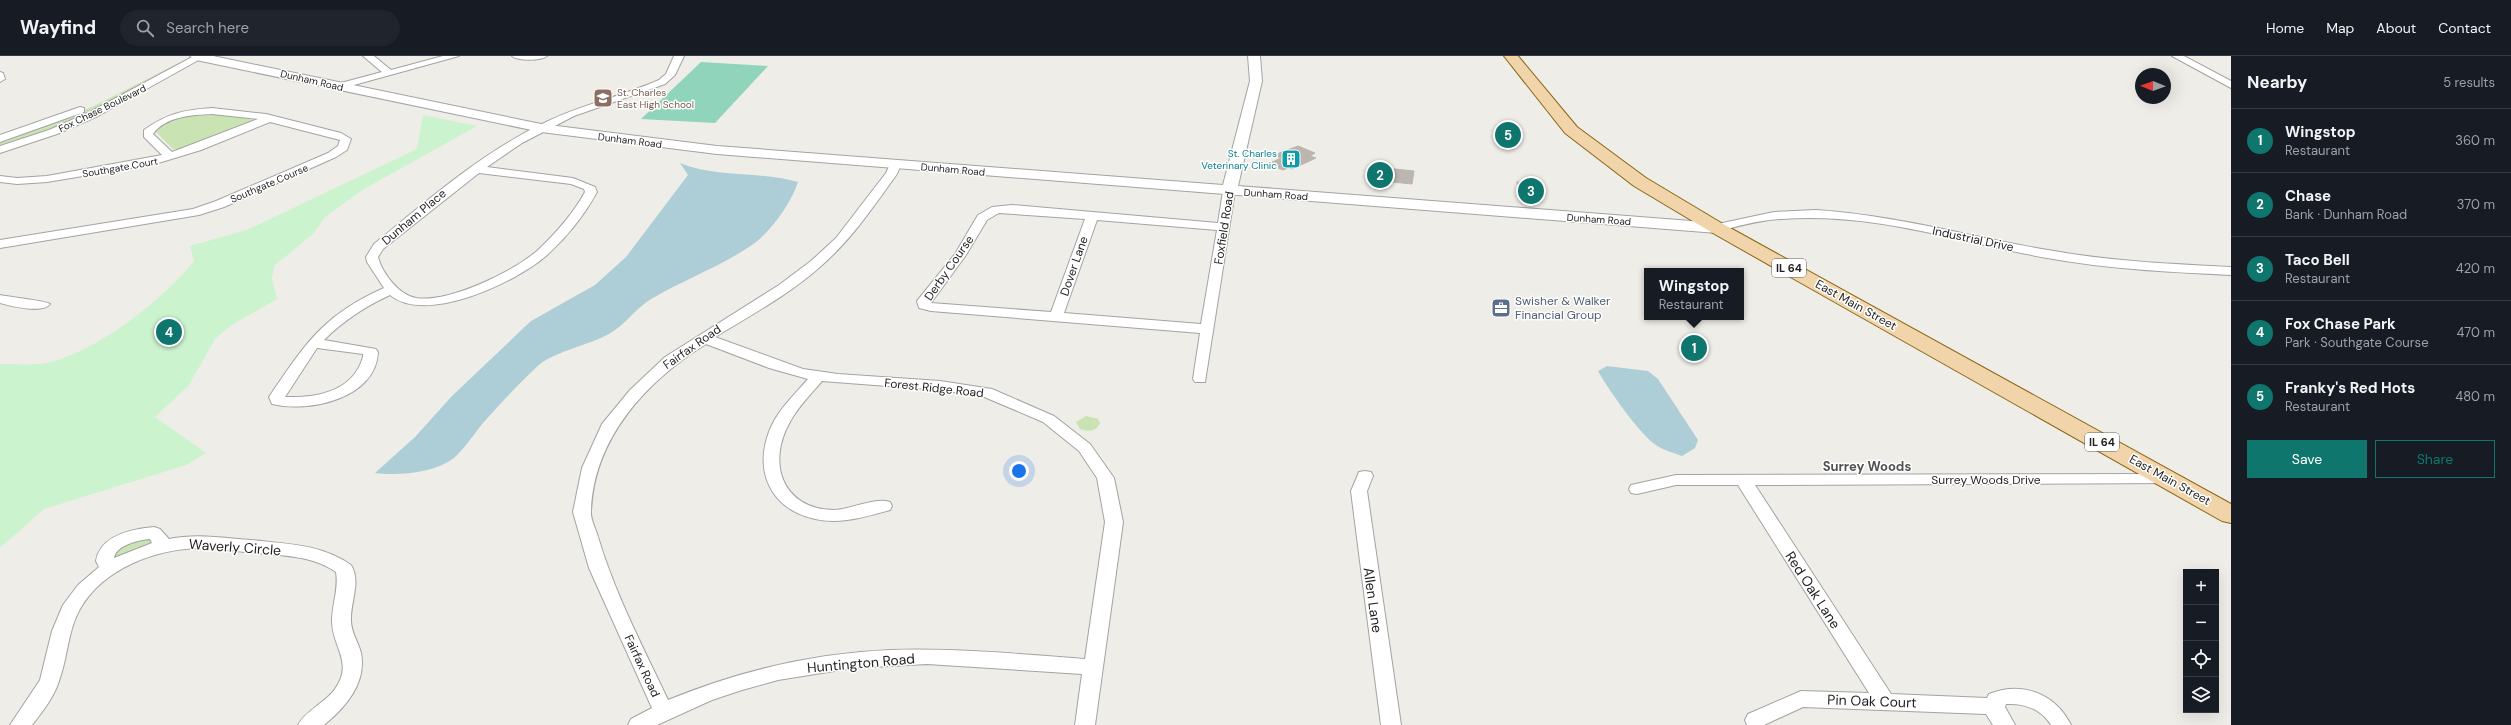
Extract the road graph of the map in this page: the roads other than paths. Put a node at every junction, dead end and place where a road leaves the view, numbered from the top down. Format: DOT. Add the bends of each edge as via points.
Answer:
graph roads {
  1 [pos="199,56"];
  2 [pos="368,56"];
  3 [pos="454,56"];
  4 [pos="517,56"];
  5 [pos="542,56"];
  6 [pos="680,56"];
  7 [pos="1254,56"];
  8 [pos="1511,56"];
  9 [pos="2177,56"];
  10 [pos="388,72"];
  11 [pos="0,75"];
  12 [pos="0,79"];
  13 [pos="2231,85"];
  14 [pos="340,86"];
  15 [pos="268,119"];
  16 [pos="541,128"];
  17 [pos="0,139"];
  18 [pos="0,150"];
  19 [pos="170,157"];
  20 [pos="895,164"];
  21 [pos="476,169"];
  22 [pos="8,180"];
  23 [pos="0,191"];
  24 [pos="1229,191"];
  25 [pos="1092,216"];
  26 [pos="1224,227"];
  27 [pos="1717,228"];
  28 [pos="0,244"];
  29 [pos="2231,271"];
  30 [pos="391,290"];
  31 [pos="0,299"];
  32 [pos="43,304"];
  33 [pos="1057,315"];
  34 [pos="1207,329"];
  35 [pos="704,338"];
  36 [pos="314,343"];
  37 [pos="818,376"];
  38 [pos="1200,379"];
  39 [pos="1365,476"];
  40 [pos="2168,479"];
  41 [pos="1743,480"];
  42 [pos="1637,489"];
  43 [pos="884,506"];
  44 [pos="2231,514"];
  45 [pos="1094,667"];
  46 [pos="1884,700"];
  47 [pos="1994,706"];
  48 [pos="663,711"];
  49 [pos="1755,720"];
  50 [pos="20,725"];
  51 [pos="308,725"];
  52 [pos="638,725"];
  53 [pos="1085,725"];
  54 [pos="1391,725"];
  55 [pos="2005,725"];
  56 [pos="2061,725"];
  1 -- 14 [label="street, Dunham Road"];
  1 -- 17 [label="street, Fox Chase Boulevard" via="162,68 87,107"];
  1 -- 18 [label="street, Fox Chase Boulevard" via="94,114 53,132"];
  2 -- 10 [label="street"];
  3 -- 10 [label="street"];
  4 -- 5 [label="street"];
  6 -- 16 [label="street, Dunham Place" via="670,75 662,82 591,105"];
  7 -- 24 [label="street, Foxfield Road" via="1256,81"];
  8 -- 27 [label="main road, East Main Street / IL 64" via="1571,130 1640,182"];
  9 -- 13 [label="street"];
  10 -- 14 [label="street"];
  11 -- 12 [label="street"];
  14 -- 16 [label="street, Dunham Road"];
  15 -- 19 [label="street"];
  15 -- 19 [label="street, Southgate Court" via="220,109 165,120 152,128 148,135"];
  15 -- 28 [label="street, Southgate Course" via="337,135 346,139 345,144 332,155 308,166 220,204 195,212"];
  16 -- 20 [label="street, Dunham Road" via="717,150"];
  16 -- 21 [label="street, Dunham Place"];
  19 -- 22 [label="street, Southgate Court" via="76,174"];
  20 -- 24 [label="street, Dunham Road"];
  20 -- 35 [label="street, Fairfax Road" via="891,174 840,241 816,264 784,288"];
  21 -- 30 [label="street, Dunham Place" via="453,184 378,247 372,257 373,262"];
  21 -- 30 [label="street, Dunham Place" via="573,181 589,187 591,192 546,249 506,276 461,294 428,303 404,300"];
  22 -- 23 [label="street"];
  24 -- 26 [label="street, Foxfield Road"];
  24 -- 27 [label="street, Dunham Road"];
  25 -- 26 [label="street, Derby Course"];
  25 -- 33 [label="street, Dover Lane"];
  25 -- 33 [label="street, Derby Course" via="1012,209 996,210 987,214 960,255 924,301 924,305 931,307"];
  26 -- 34 [label="street, Foxfield Road"];
  27 -- 29 [label="street, Industrial Drive" via="1781,215 1851,216 1890,221 2049,254 2139,266"];
  27 -- 40 [label="main road, East Main Street / IL 64"];
  30 -- 36 [label="street" via="354,307"];
  31 -- 32 [label="street" via="20,304"];
  33 -- 34 [label="street, Derby Course"];
  34 -- 38 [label="street, Foxfield Road"];
  35 -- 37 [label="street, Forest Ridge Road" via="753,358"];
  35 -- 48 [label="street, Fairfax Road" via="670,360 635,393 610,424 590,468 582,512 598,568"];
  36 -- 36 [label="street" via="277,397 277,401 332,397 344,393 359,381 372,357 371,352 365,350"];
  37 -- 43 [label="street" via="779,426 770,452 770,474 780,492 801,507 828,515 851,514"];
  37 -- 45 [label="street, Forest Ridge Road" via="982,391 1028,407 1050,418 1087,450 1104,473 1114,522"];
  39 -- 54 [label="street, Allen Lane" via="1359,490"];
  40 -- 41 [label="street, Surrey Woods Drive"];
  40 -- 44 [label="main road, East Main Street / IL 64"];
  41 -- 42 [label="street, Surrey Woods Drive" via="1676,480"];
  41 -- 46 [label="street, Red Oak Lane"];
  45 -- 48 [label="street, Huntington Road" via="926,657 818,664 720,688"];
  45 -- 53 [label="street, Forest Ridge Road"];
  46 -- 47 [label="street, Pin Oak Court"];
  46 -- 49 [label="street, Pin Oak Court" via="1801,699"];
  47 -- 55 [label="street" via="1995,712"];
  47 -- 56 [label="street" via="1996,700 2002,696 2022,696 2045,707 2054,714"];
  48 -- 52 [label="street, Huntington Road"];
  50 -- 51 [label="street, Waverly Circle" via="38,704 50,680 64,624 72,606 84,590 109,569 142,553 162,546 196,542 307,552 327,557 345,569 348,583 341,620 354,670 347,688 337,701"];
}
